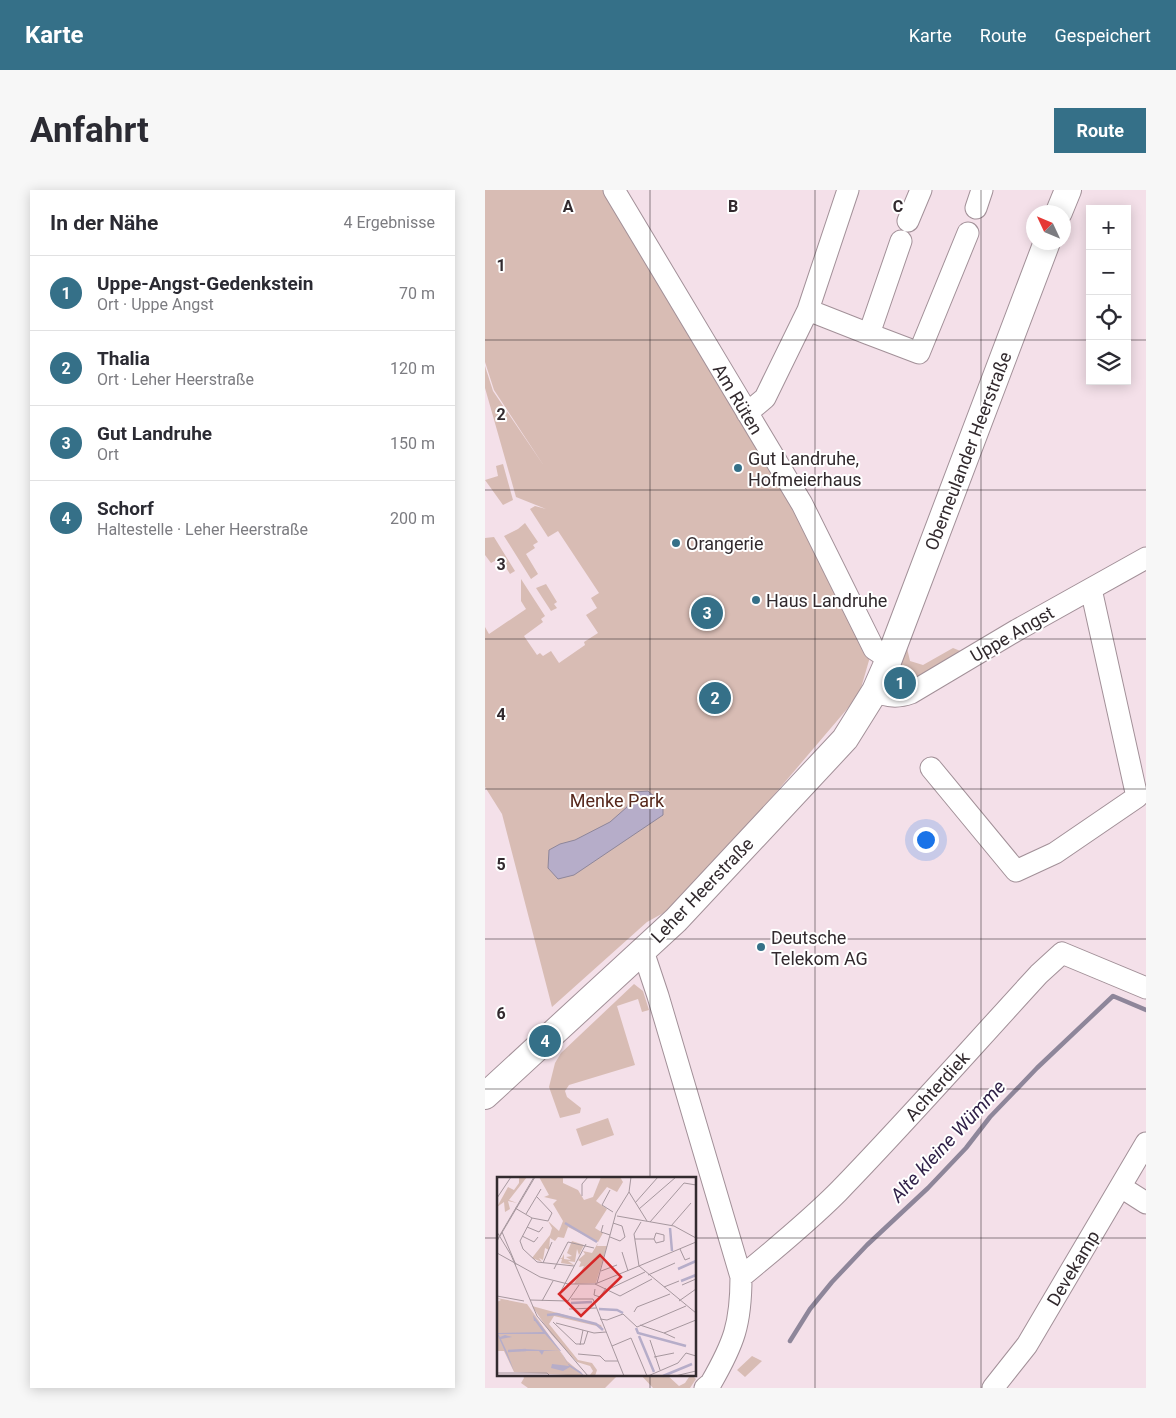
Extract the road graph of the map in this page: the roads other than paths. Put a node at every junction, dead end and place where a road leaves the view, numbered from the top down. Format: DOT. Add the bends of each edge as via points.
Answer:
graph roads {
  1 [pos="614,190"];
  2 [pos="848,190"];
  3 [pos="921,190"];
  4 [pos="1067,190"];
  5 [pos="1062,205"];
  6 [pos="908,221"];
  7 [pos="968,233"];
  8 [pos="901,241"];
  9 [pos="1044,250"];
  10 [pos="808,310"];
  11 [pos="869,334"];
  12 [pos="747,413"];
  13 [pos="1146,558"];
  14 [pos="1091,588"];
  15 [pos="889,659"];
  16 [pos="875,692"];
  17 [pos="931,768"];
  18 [pos="643,951"];
  19 [pos="1146,988"];
  20 [pos="485,1096"];
  21 [pos="1146,1143"];
  22 [pos="1121,1187"];
  23 [pos="1146,1203"];
  24 [pos="741,1278"];
  25 [pos="705,1388"];
  26 [pos="993,1388"];
  1 -- 12 [label="street, Am Rüten"];
  2 -- 10 [label="street"];
  3 -- 6 [label="street"];
  4 -- 5 [label="main road"];
  7 -- 11 [label="street" via="919,353"];
  8 -- 11 [label="street"];
  9 -- 15 [label="main road, Oberneulander Heerstraße"];
  10 -- 11 [label="street"];
  10 -- 12 [label="street" via="765,398"];
  12 -- 15 [label="street, Am Rüten" via="802,504 874,648"];
  13 -- 14 [label="street, Uppe Angst"];
  14 -- 16 [label="street, Uppe Angst" via="911,693 890,697"];
  14 -- 17 [label="street" via="1137,797 1055,853 1016,871"];
  15 -- 16 [label="main road, Leher Heerstraße"];
  16 -- 18 [label="main road, Leher Heerstraße" via="845,739 676,920"];
  18 -- 20 [label="main road, Leher Heerstraße"];
  18 -- 24 [label="street"];
  19 -- 24 [label="street, Achterdiek" via="1062,953 838,1192"];
  21 -- 22 [label="street, Devekamp"];
  22 -- 23 [label="street"];
  22 -- 26 [label="street, Devekamp" via="1027,1346"];
  24 -- 25 [label="street" via="741,1304 732,1343 711,1383"];
}
